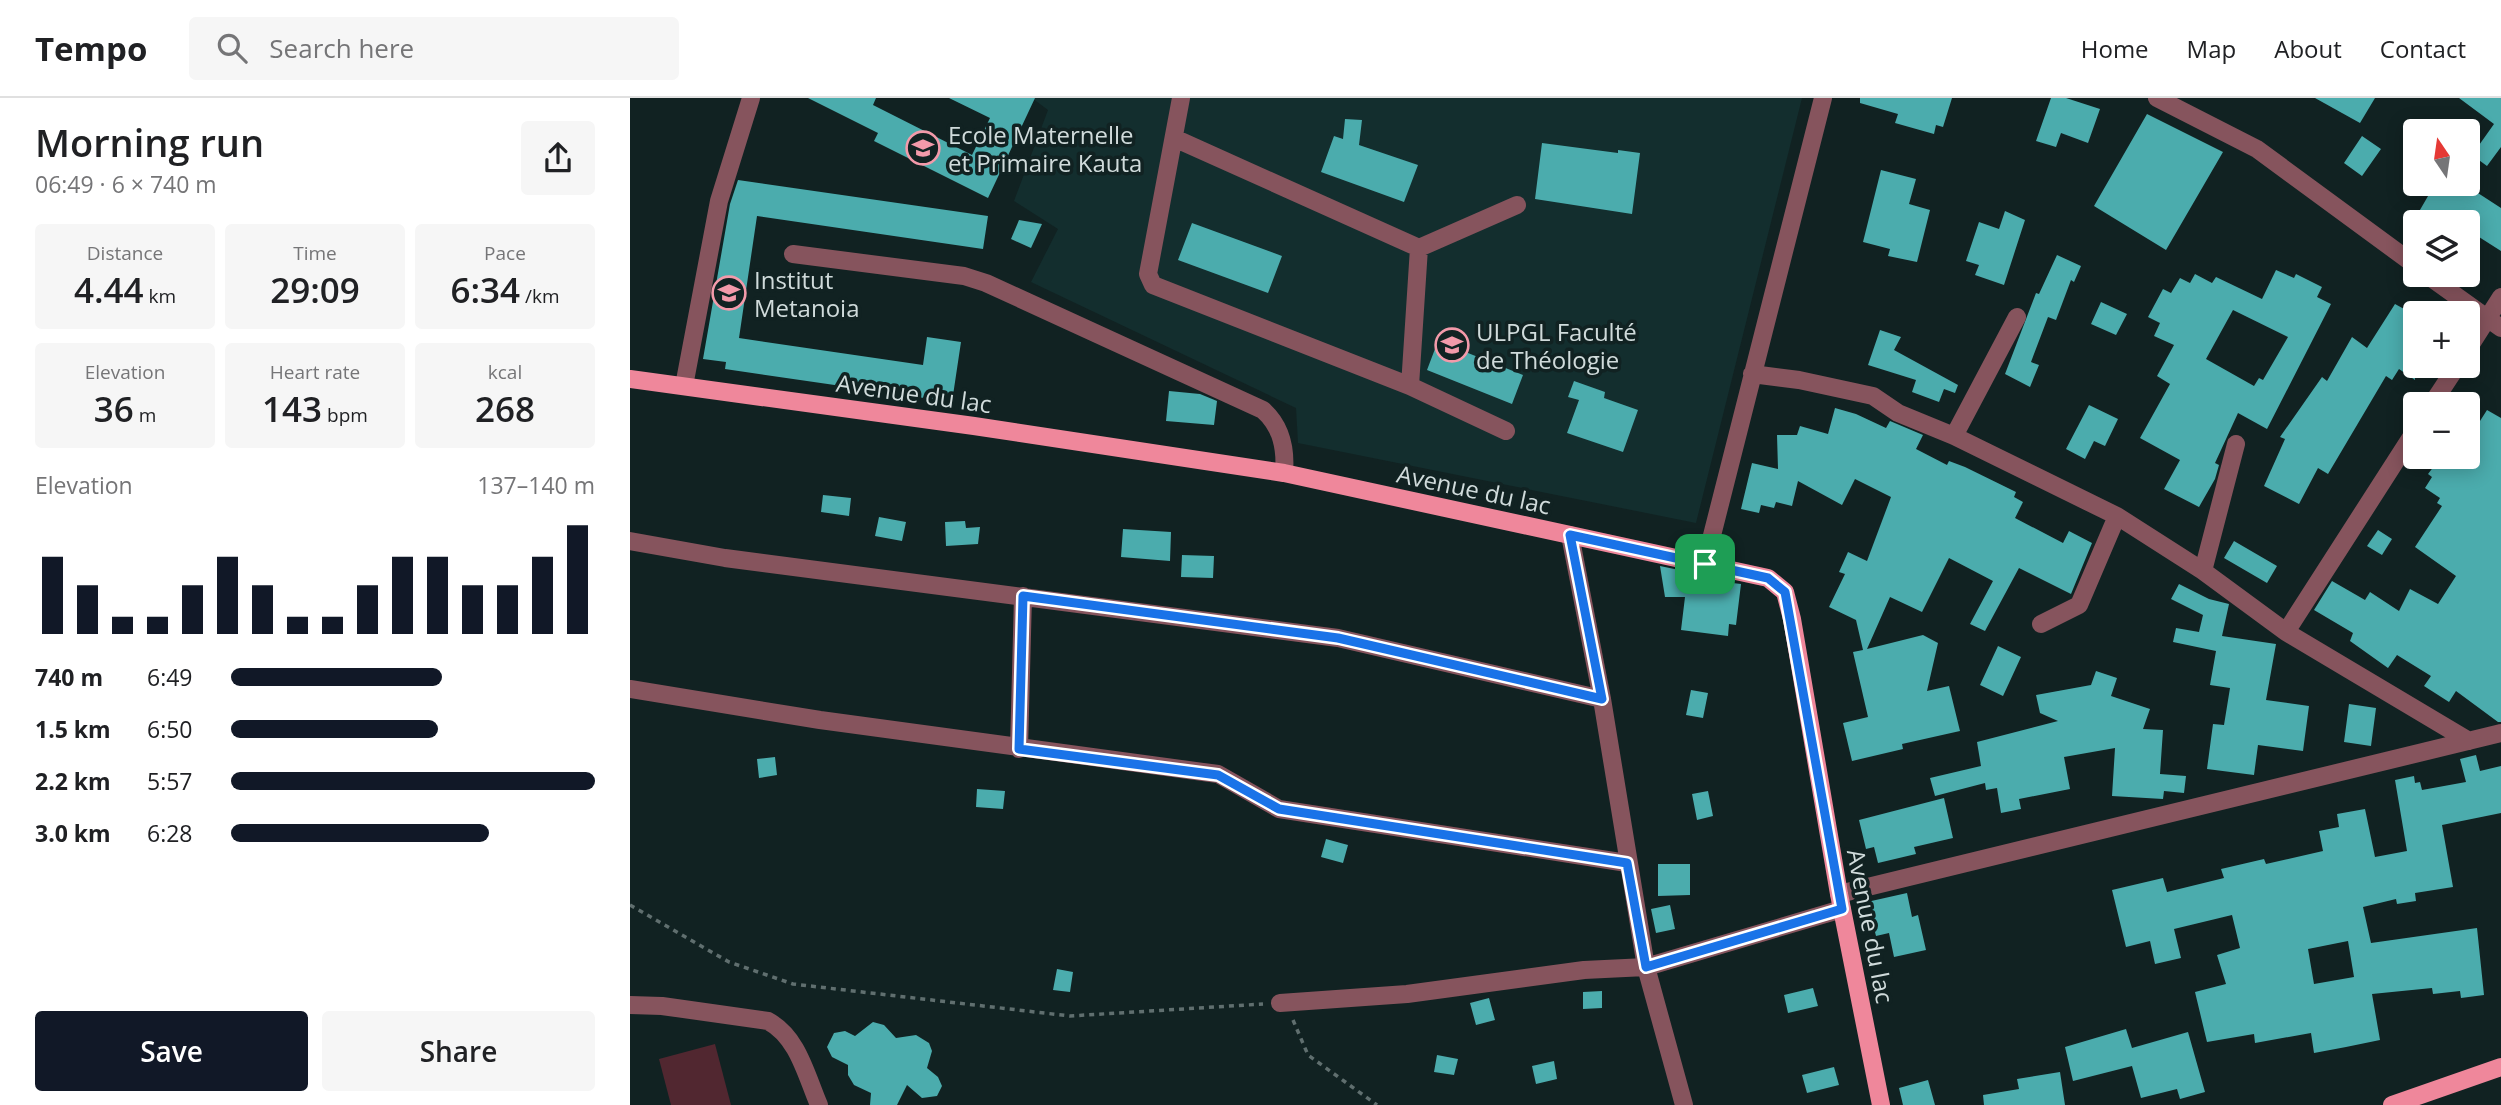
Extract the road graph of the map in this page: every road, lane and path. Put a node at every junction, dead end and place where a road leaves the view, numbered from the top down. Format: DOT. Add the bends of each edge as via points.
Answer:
graph roads {
  1 [pos="751,98"];
  2 [pos="1181,98"];
  3 [pos="1823,98"];
  4 [pos="2158,98"];
  5 [pos="1174,138"];
  6 [pos="1517,205"];
  7 [pos="1419,248"];
  8 [pos="793,254"];
  9 [pos="2403,256"];
  10 [pos="2443,287"];
  11 [pos="2501,297"];
  12 [pos="2017,317"];
  13 [pos="2494,324"];
  14 [pos="2480,337"];
  15 [pos="1752,374"];
  16 [pos="630,379"];
  17 [pos="684,386"];
  18 [pos="1410,386"];
  19 [pos="1506,431"];
  20 [pos="1954,436"];
  21 [pos="2235,444"];
  22 [pos="2403,450"];
  23 [pos="1284,473"];
  24 [pos="2117,516"];
  25 [pos="1570,535"];
  26 [pos="630,541"];
  27 [pos="1705,564"];
  28 [pos="2203,571"];
  29 [pos="1023,596"];
  30 [pos="2041,624"];
  31 [pos="2286,632"];
  32 [pos="630,689"];
  33 [pos="1602,699"];
  34 [pos="2501,733"];
  35 [pos="2469,741"];
  36 [pos="1019,749"];
  37 [pos="1627,863"];
  38 [pos="1840,902"];
  39 [pos="630,905"];
  40 [pos="1646,967"];
  41 [pos="1280,1003"];
  42 [pos="630,1005"];
  43 [pos="2501,1068"];
  44 [pos="818,1105"];
  45 [pos="1377,1105"];
  46 [pos="1684,1105"];
  47 [pos="1881,1105"];
  48 [pos="2392,1105"];
  1 -- 17 [label="street" via="719,201"];
  2 -- 5 [label="street"];
  3 -- 15 [label="street"];
  4 -- 9 [label="street" via="2257,149"];
  5 -- 7 [label="street"];
  5 -- 18 [label="street" via="1148,274 1153,285"];
  6 -- 7 [label="street"];
  7 -- 18 [label="street"];
  8 -- 23 [label="street" via="964,276 986,283 1263,410 1276,425 1286,451"];
  10 -- 13 [label="street"];
  11 -- 13 [label="street"];
  12 -- 20 [label="street"];
  13 -- 14 [label="street"];
  15 -- 20 [label="street" via="1873,396"];
  15 -- 27 [label="street"];
  16 -- 17 [label="main road, Avenue du lac"];
  17 -- 23 [label="main road, Avenue du lac"];
  18 -- 19 [label="street"];
  20 -- 24 [label="street"];
  21 -- 28 [label="street"];
  22 -- 31 [label="street"];
  23 -- 25 [label="main road, Avenue du lac"];
  24 -- 28 [label="street"];
  24 -- 30 [label="street" via="2079,605"];
  25 -- 27 [label="main road, Avenue du lac"];
  25 -- 33 [label="street"];
  26 -- 29 [label="street" via="725,558"];
  27 -- 38 [label="main road, Avenue du lac" via="1768,578 1785,592"];
  28 -- 31 [label="street"];
  29 -- 33 [label="street" via="1338,638"];
  29 -- 36 [label="street"];
  31 -- 35 [label="street"];
  32 -- 36 [label="street"];
  33 -- 37 [label="street"];
  34 -- 35 [label="street"];
  35 -- 38 [label="street"];
  36 -- 37 [label="street" via="1218,775 1279,809"];
  37 -- 40 [label="street"];
  38 -- 40 [label="street"];
  38 -- 47 [label="main road, Avenue du lac"];
  39 -- 41 [label="path" via="729,962 793,984 1070,1016"];
  40 -- 41 [label="street"];
  40 -- 46 [label="street"];
  41 -- 45 [label="path" via="1293,1018 1308,1055"];
  42 -- 44 [label="street" via="768,1021 791,1040"];
  43 -- 48 [label="main road"];
}
